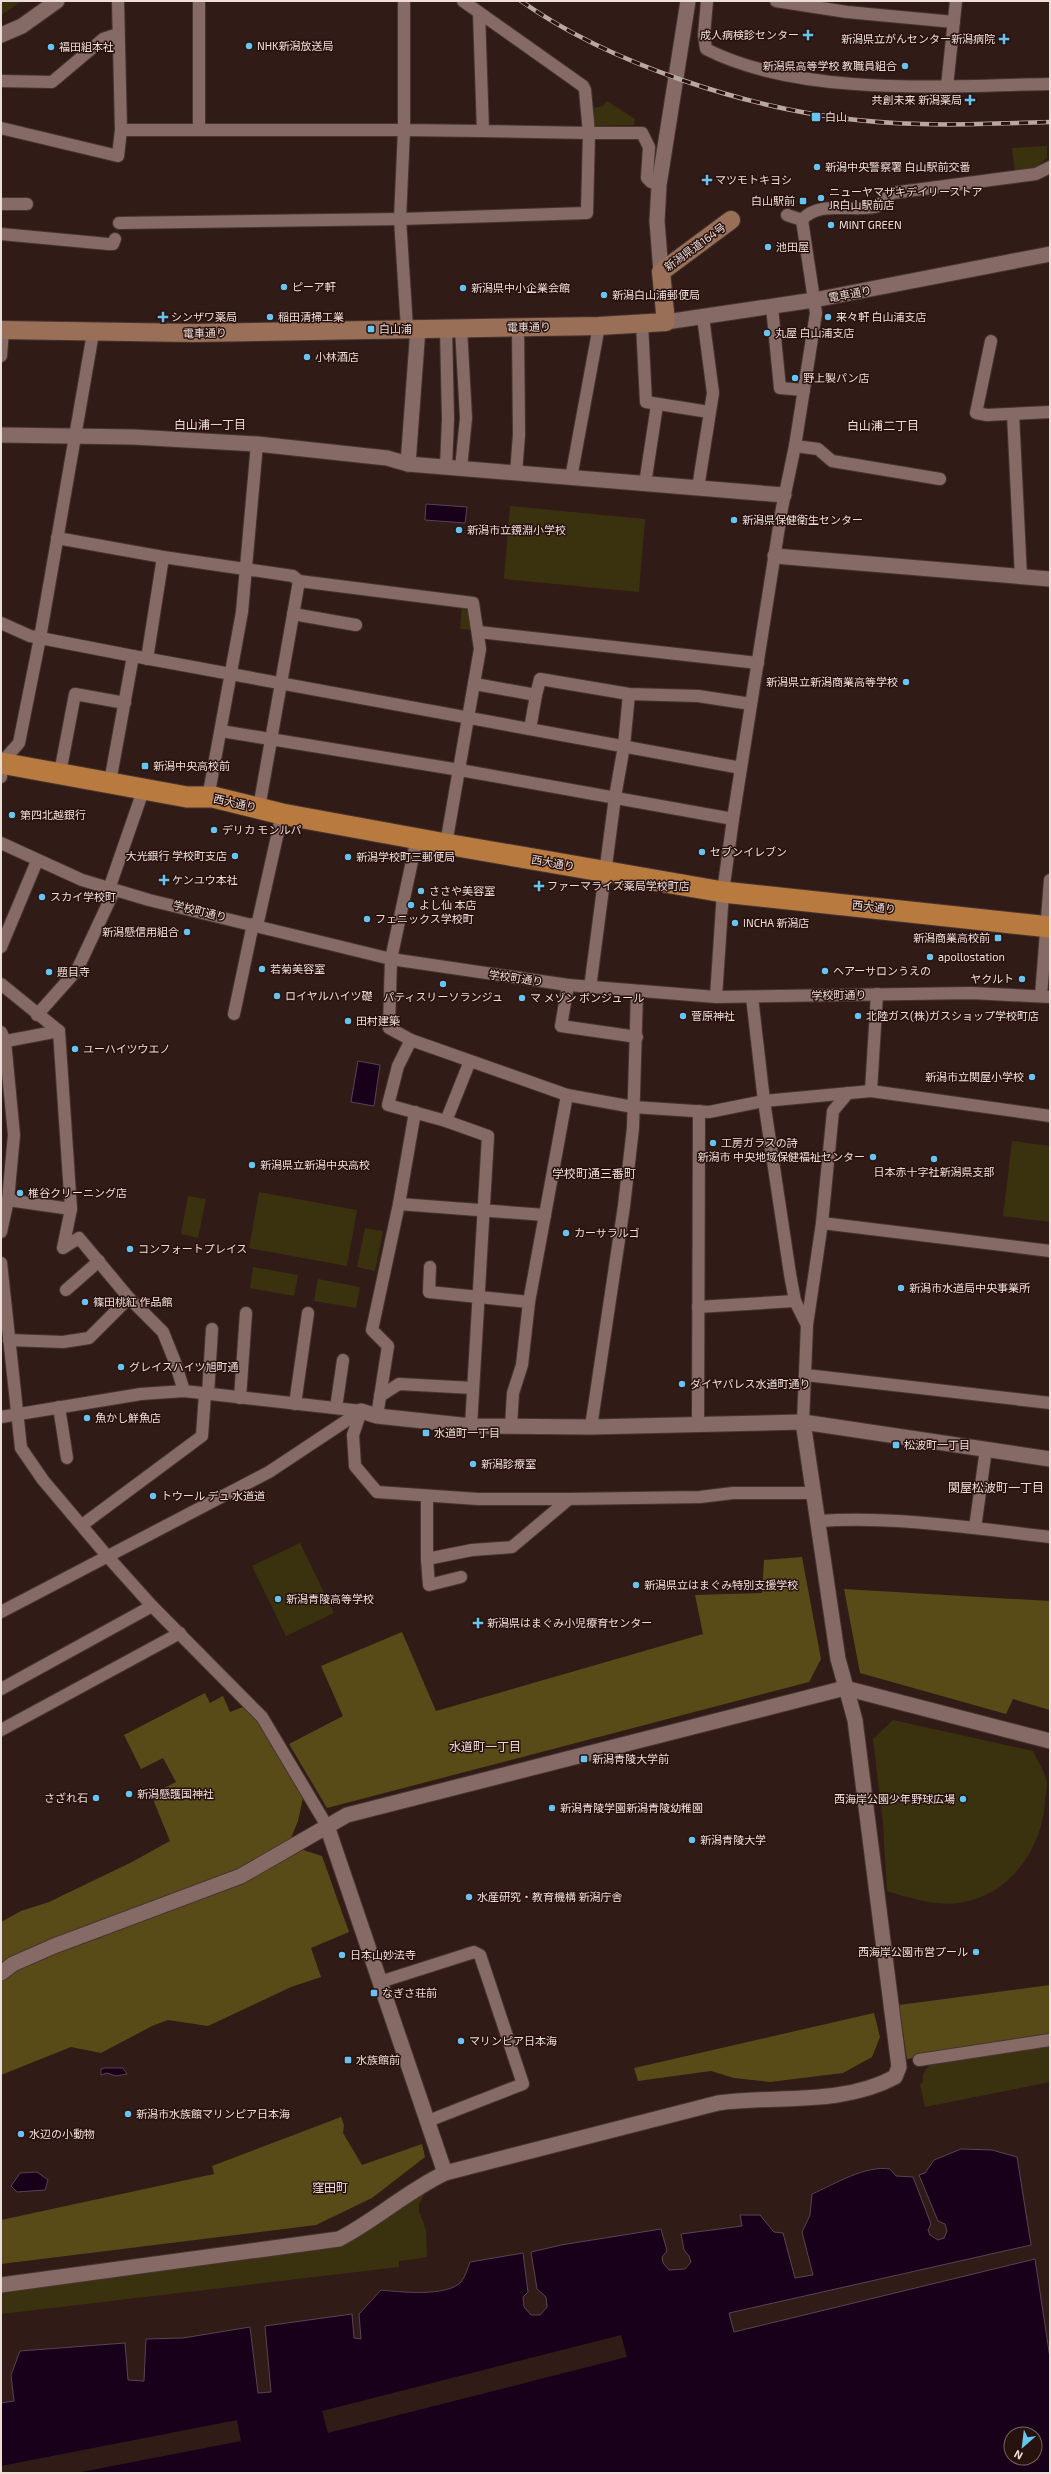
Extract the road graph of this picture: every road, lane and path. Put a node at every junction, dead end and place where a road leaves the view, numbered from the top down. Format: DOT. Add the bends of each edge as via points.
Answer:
graph roads {
  1 [pos="57,1"];
  2 [pos="118,1"];
  3 [pos="199,1"];
  4 [pos="404,1"];
  5 [pos="463,1"];
  6 [pos="688,1"];
  7 [pos="707,1"];
  8 [pos="776,1"];
  9 [pos="956,1"];
  10 [pos="479,13"];
  11 [pos="954,22"];
  12 [pos="118,34"];
  13 [pos="1,35"];
  14 [pos="1,81"];
  15 [pos="1050,84"];
  16 [pos="947,86"];
  17 [pos="1,128"];
  18 [pos="199,129"];
  19 [pos="121,130"];
  20 [pos="404,130"];
  21 [pos="483,131"];
  22 [pos="588,133"];
  23 [pos="1050,167"];
  24 [pos="659,185"];
  25 [pos="1,204"];
  26 [pos="28,204"];
  27 [pos="786,215"];
  28 [pos="400,219"];
  29 [pos="731,220"];
  30 [pos="802,220"];
  31 [pos="119,222"];
  32 [pos="1,234"];
  33 [pos="116,240"];
  34 [pos="1050,254"];
  35 [pos="661,272"];
  36 [pos="814,300"];
  37 [pos="772,307"];
  38 [pos="703,317"];
  39 [pos="666,322"];
  40 [pos="642,324"];
  41 [pos="599,326"];
  42 [pos="412,328"];
  43 [pos="454,328"];
  44 [pos="518,328"];
  45 [pos="2,330"];
  46 [pos="93,333"];
  47 [pos="991,341"];
  48 [pos="1,356"];
  49 [pos="804,390"];
  50 [pos="657,405"];
  51 [pos="709,412"];
  52 [pos="1050,412"];
  53 [pos="1013,414"];
  54 [pos="1,434"];
  55 [pos="75,436"];
  56 [pos="257,444"];
  57 [pos="795,446"];
  58 [pos="408,464"];
  59 [pos="454,467"];
  60 [pos="516,473"];
  61 [pos="571,478"];
  62 [pos="940,479"];
  63 [pos="645,484"];
  64 [pos="698,488"];
  65 [pos="784,495"];
  66 [pos="57,538"];
  67 [pos="775,556"];
  68 [pos="163,557"];
  69 [pos="247,570"];
  70 [pos="1021,577"];
  71 [pos="1050,579"];
  72 [pos="298,581"];
  73 [pos="292,614"];
  74 [pos="1,623"];
  75 [pos="356,625"];
  76 [pos="479,632"];
  77 [pos="40,638"];
  78 [pos="134,656"];
  79 [pos="147,659"];
  80 [pos="758,663"];
  81 [pos="231,673"];
  82 [pos="280,682"];
  83 [pos="475,684"];
  84 [pos="536,694"];
  85 [pos="629,694"];
  86 [pos="125,703"];
  87 [pos="751,704"];
  88 [pos="470,718"];
  89 [pos="530,730"];
  90 [pos="221,731"];
  91 [pos="271,739"];
  92 [pos="624,746"];
  93 [pos="3,757"];
  94 [pos="741,768"];
  95 [pos="460,770"];
  96 [pos="60,773"];
  97 [pos="1,777"];
  98 [pos="110,782"];
  99 [pos="144,788"];
  100 [pos="615,797"];
  101 [pos="208,798"];
  102 [pos="259,808"];
  103 [pos="282,814"];
  104 [pos="733,819"];
  105 [pos="417,838"];
  106 [pos="1,844"];
  107 [pos="446,844"];
  108 [pos="37,862"];
  109 [pos="605,873"];
  110 [pos="1050,880"];
  111 [pos="112,890"];
  112 [pos="723,892"];
  113 [pos="255,925"];
  114 [pos="1048,927"];
  115 [pos="1,947"];
  116 [pos="392,959"];
  117 [pos="1,984"];
  118 [pos="568,985"];
  119 [pos="590,988"];
  120 [pos="637,992"];
  121 [pos="877,994"];
  122 [pos="716,996"];
  123 [pos="1045,996"];
  124 [pos="752,997"];
  125 [pos="234,1014"];
  126 [pos="37,1015"];
  127 [pos="59,1031"];
  128 [pos="637,1037"];
  129 [pos="2,1038"];
  130 [pos="411,1040"];
  131 [pos="470,1062"];
  132 [pos="871,1091"];
  133 [pos="848,1093"];
  134 [pos="567,1095"];
  135 [pos="764,1101"];
  136 [pos="633,1107"];
  137 [pos="700,1111"];
  138 [pos="415,1112"];
  139 [pos="1050,1116"];
  140 [pos="446,1121"];
  141 [pos="8,1200"];
  142 [pos="399,1204"];
  143 [pos="71,1209"];
  144 [pos="484,1210"];
  145 [pos="545,1215"];
  146 [pos="822,1223"];
  147 [pos="1,1232"];
  148 [pos="1050,1251"];
  149 [pos="99,1261"];
  150 [pos="1,1263"];
  151 [pos="430,1268"];
  152 [pos="66,1290"];
  153 [pos="129,1298"];
  154 [pos="478,1298"];
  155 [pos="795,1301"];
  156 [pos="529,1302"];
  157 [pos="698,1307"];
  158 [pos="308,1312"];
  159 [pos="246,1313"];
  160 [pos="807,1325"];
  161 [pos="212,1328"];
  162 [pos="6,1339"];
  163 [pos="342,1360"];
  164 [pos="806,1375"];
  165 [pos="473,1388"];
  166 [pos="184,1392"];
  167 [pos="207,1394"];
  168 [pos="380,1396"];
  169 [pos="240,1398"];
  170 [pos="1050,1402"];
  171 [pos="295,1404"];
  172 [pos="59,1407"];
  173 [pos="336,1408"];
  174 [pos="360,1411"];
  175 [pos="17,1413"];
  176 [pos="378,1416"];
  177 [pos="1,1417"];
  178 [pos="803,1422"];
  179 [pos="698,1424"];
  180 [pos="471,1426"];
  181 [pos="511,1426"];
  182 [pos="591,1427"];
  183 [pos="986,1449"];
  184 [pos="67,1458"];
  185 [pos="1050,1459"];
  186 [pos="815,1493"];
  187 [pos="427,1497"];
  188 [pos="569,1500"];
  189 [pos="819,1520"];
  190 [pos="82,1525"];
  191 [pos="975,1528"];
  192 [pos="1050,1537"];
  193 [pos="108,1557"];
  194 [pos="427,1559"];
  195 [pos="461,1577"];
  196 [pos="152,1606"];
  197 [pos="1,1612"];
  198 [pos="180,1633"];
  199 [pos="845,1688"];
  200 [pos="1,1689"];
  201 [pos="1,1730"];
  202 [pos="1050,1741"];
  203 [pos="327,1826"];
  204 [pos="1,1973"];
  205 [pos="380,1982"];
  206 [pos="1050,2040"];
  207 [pos="919,2060"];
  208 [pos="428,2121"];
  209 [pos="445,2173"];
  210 [pos="1,2285"];
  1 -- 13 [label="street" via="22,26"];
  2 -- 12 [label="street"];
  3 -- 18 [label="street"];
  4 -- 20 [label="street"];
  5 -- 10 [label="street"];
  6 -- 24 [label="street"];
  7 -- 16 [label="street" via="704,35 706,49 727,59 774,73 860,84"];
  8 -- 11 [label="street" via="847,12"];
  9 -- 11 [label="street"];
  10 -- 21 [label="street"];
  10 -- 22 [label="street" via="583,86"];
  11 -- 16 [label="street"];
  12 -- 14 [label="street" via="103,39 52,82"];
  12 -- 19 [label="street"];
  15 -- 16 [label="street"];
  17 -- 19 [label="street" via="118,156"];
  18 -- 19 [label="street"];
  18 -- 20 [label="street"];
  20 -- 21 [label="street"];
  20 -- 28 [label="street"];
  21 -- 22 [label="street"];
  22 -- 24 [label="street" via="642,133 649,147 647,178"];
  22 -- 28 [label="street" via="587,213"];
  23 -- 30 [label="street" via="1036,174 892,193 876,207 820,210 811,212"];
  24 -- 35 [label="street" via="657,221"];
  25 -- 26 [label="street"];
  27 -- 30 [label="street"];
  28 -- 31 [label="street"];
  28 -- 42 [label="street"];
  29 -- 35 [label="main road, 新潟県道164号"];
  30 -- 36 [label="street"];
  32 -- 33 [label="street" via="108,244 113,244"];
  34 -- 36 [label="street, 電車通り"];
  35 -- 39 [label="main road, 新潟県道164号"];
  36 -- 37 [label="street, 電車通り"];
  36 -- 49 [label="street" via="816,313"];
  37 -- 38 [label="street, 電車通り"];
  37 -- 49 [label="street" via="780,388"];
  38 -- 39 [label="street, 電車通り"];
  38 -- 51 [label="street" via="713,394"];
  39 -- 40 [label="main road, 電車通り"];
  40 -- 41 [label="main road, 電車通り"];
  40 -- 50 [label="street" via="646,402"];
  41 -- 44 [label="main road, 電車通り"];
  41 -- 61 [label="street"];
  42 -- 43 [label="main road, 電車通り"];
  42 -- 46 [label="main road, 電車通り"];
  42 -- 58 [label="street"];
  43 -- 44 [label="main road, 電車通り"];
  43 -- 59 [label="street" via="448,419"];
  43 -- 59 [label="street" via="466,418"];
  44 -- 60 [label="street" via="519,435"];
  45 -- 46 [label="main road, 電車通り"];
  45 -- 48 [label="street"];
  46 -- 55 [label="street"];
  47 -- 53 [label="street" via="976,413"];
  49 -- 57 [label="street"];
  50 -- 51 [label="street"];
  50 -- 63 [label="street"];
  51 -- 64 [label="street"];
  52 -- 53 [label="street"];
  53 -- 70 [label="street"];
  54 -- 55 [label="street"];
  55 -- 56 [label="street"];
  55 -- 66 [label="street"];
  56 -- 58 [label="street" via="387,458"];
  56 -- 69 [label="street"];
  57 -- 62 [label="street" via="818,449 832,461"];
  57 -- 65 [label="street"];
  58 -- 59 [label="street"];
  59 -- 60 [label="street"];
  60 -- 61 [label="street"];
  61 -- 63 [label="street"];
  63 -- 64 [label="street"];
  64 -- 65 [label="street"];
  65 -- 67 [label="street"];
  66 -- 68 [label="street"];
  66 -- 77 [label="street"];
  67 -- 70 [label="street"];
  67 -- 80 [label="street"];
  68 -- 69 [label="street"];
  68 -- 79 [label="street"];
  69 -- 72 [label="street" via="293,576"];
  69 -- 81 [label="street"];
  70 -- 71 [label="street"];
  72 -- 73 [label="street"];
  72 -- 76 [label="street" via="473,603"];
  73 -- 75 [label="street"];
  73 -- 82 [label="street"];
  74 -- 77 [label="street"];
  76 -- 80 [label="street"];
  76 -- 83 [label="street" via="480,649"];
  77 -- 78 [label="street"];
  77 -- 93 [label="street" via="19,743"];
  78 -- 79 [label="street"];
  78 -- 86 [label="street"];
  79 -- 81 [label="street"];
  80 -- 87 [label="street"];
  81 -- 82 [label="street"];
  81 -- 90 [label="street"];
  82 -- 88 [label="street"];
  82 -- 91 [label="street"];
  83 -- 84 [label="street"];
  83 -- 88 [label="street"];
  84 -- 85 [label="street" via="540,679"];
  84 -- 89 [label="street"];
  85 -- 87 [label="street" via="698,696"];
  85 -- 92 [label="street"];
  86 -- 96 [label="street" via="75,694"];
  86 -- 98 [label="street"];
  87 -- 94 [label="street"];
  88 -- 89 [label="street"];
  88 -- 95 [label="street"];
  89 -- 92 [label="street"];
  90 -- 91 [label="street"];
  90 -- 101 [label="street"];
  91 -- 95 [label="street"];
  91 -- 102 [label="street"];
  92 -- 94 [label="street"];
  92 -- 100 [label="street"];
  93 -- 96 [label="highway, 西大通り"];
  93 -- 97 [label="street"];
  94 -- 104 [label="street"];
  95 -- 100 [label="street"];
  95 -- 107 [label="street"];
  96 -- 98 [label="highway, 西大通り"];
  98 -- 99 [label="highway, 西大通り"];
  99 -- 101 [label="highway, 西大通り" via="188,797"];
  99 -- 111 [label="street"];
  100 -- 104 [label="street"];
  100 -- 109 [label="street"];
  101 -- 102 [label="highway, 西大通り"];
  102 -- 103 [label="highway, 西大通り"];
  103 -- 105 [label="highway, 西大通り"];
  103 -- 113 [label="street"];
  104 -- 112 [label="street"];
  105 -- 107 [label="highway, 西大通り"];
  105 -- 116 [label="street"];
  106 -- 108 [label="street, 学校町通り"];
  107 -- 109 [label="highway, 西大通り"];
  108 -- 111 [label="street, 学校町通り"];
  108 -- 115 [label="street"];
  109 -- 112 [label="highway, 西大通り"];
  109 -- 119 [label="street"];
  110 -- 114 [label="street"];
  111 -- 113 [label="street, 学校町通り"];
  111 -- 126 [label="street" via="77,970"];
  112 -- 114 [label="highway, 西大通り"];
  112 -- 122 [label="street"];
  113 -- 116 [label="street, 学校町通り"];
  113 -- 125 [label="street"];
  114 -- 123 [label="street"];
  116 -- 118 [label="street, 学校町通り"];
  116 -- 130 [label="street" via="389,1028"];
  117 -- 126 [label="street"];
  118 -- 119 [label="street, 学校町通り"];
  118 -- 128 [label="street" via="561,1026"];
  119 -- 120 [label="street, 学校町通り"];
  120 -- 122 [label="street, 学校町通り"];
  120 -- 128 [label="street"];
  121 -- 123 [label="street, 学校町通り" via="971,993"];
  121 -- 124 [label="street, 学校町通り"];
  121 -- 132 [label="street"];
  122 -- 124 [label="street, 学校町通り"];
  124 -- 135 [label="street"];
  126 -- 127 [label="street"];
  127 -- 129 [label="street"];
  127 -- 143 [label="street"];
  128 -- 136 [label="street"];
  129 -- 141 [label="street" via="14,1135"];
  130 -- 131 [label="street"];
  130 -- 138 [label="street" via="398,1066 388,1105"];
  131 -- 134 [label="street"];
  131 -- 140 [label="street"];
  132 -- 133 [label="street"];
  132 -- 139 [label="street"];
  133 -- 135 [label="street"];
  133 -- 146 [label="street" via="833,1111"];
  134 -- 136 [label="street"];
  134 -- 145 [label="street"];
  135 -- 137 [label="street" via="709,1112"];
  135 -- 155 [label="street"];
  136 -- 137 [label="street"];
  136 -- 182 [label="street" via="624,1206"];
  137 -- 157 [label="street"];
  138 -- 140 [label="street"];
  138 -- 142 [label="street"];
  140 -- 144 [label="street" via="488,1136"];
  141 -- 143 [label="street"];
  141 -- 147 [label="street"];
  142 -- 144 [label="street"];
  142 -- 168 [label="street" via="372,1330 388,1346"];
  143 -- 149 [label="street" via="63,1248 79,1238"];
  144 -- 145 [label="street"];
  144 -- 154 [label="street"];
  145 -- 156 [label="street"];
  146 -- 148 [label="street"];
  146 -- 160 [label="street"];
  149 -- 152 [label="street"];
  149 -- 153 [label="street"];
  150 -- 162 [label="street"];
  151 -- 154 [label="street" via="429,1292"];
  153 -- 162 [label="street" via="89,1338 62,1342"];
  153 -- 166 [label="street" via="163,1332"];
  154 -- 156 [label="street"];
  154 -- 165 [label="street"];
  155 -- 157 [label="street"];
  155 -- 160 [label="street"];
  156 -- 181 [label="street" via="522,1365 513,1393"];
  157 -- 179 [label="street"];
  158 -- 171 [label="street"];
  159 -- 169 [label="street"];
  160 -- 164 [label="street"];
  161 -- 167 [label="street"];
  162 -- 175 [label="street"];
  163 -- 173 [label="street"];
  164 -- 170 [label="street"];
  164 -- 178 [label="street"];
  165 -- 168 [label="street" via="398,1384"];
  165 -- 180 [label="street"];
  166 -- 167 [label="street"];
  166 -- 172 [label="street" via="142,1394"];
  167 -- 169 [label="street"];
  167 -- 190 [label="street" via="202,1436"];
  168 -- 176 [label="street"];
  169 -- 171 [label="street"];
  171 -- 173 [label="street"];
  172 -- 175 [label="street"];
  172 -- 184 [label="street"];
  173 -- 174 [label="street"];
  174 -- 176 [label="street"];
  174 -- 187 [label="street" via="353,1435 355,1466 376,1492"];
  174 -- 193 [label="street" via="269,1472"];
  175 -- 177 [label="street"];
  175 -- 190 [label="street" via="20,1448 43,1480"];
  176 -- 180 [label="street"];
  178 -- 179 [label="street"];
  178 -- 183 [label="street"];
  178 -- 186 [label="street"];
  179 -- 182 [label="street"];
  180 -- 181 [label="street"];
  181 -- 182 [label="street"];
  183 -- 185 [label="street"];
  183 -- 191 [label="street"];
  186 -- 188 [label="street" via="733,1493 700,1497"];
  186 -- 189 [label="street"];
  187 -- 188 [label="street"];
  187 -- 194 [label="street"];
  188 -- 194 [label="street" via="512,1547 472,1550"];
  189 -- 191 [label="street" via="848,1519"];
  189 -- 199 [label="street" via="838,1659"];
  190 -- 193 [label="street"];
  191 -- 192 [label="street"];
  193 -- 196 [label="street"];
  193 -- 197 [label="street"];
  194 -- 195 [label="street" via="429,1586"];
  196 -- 198 [label="street"];
  196 -- 200 [label="street"];
  198 -- 201 [label="street"];
  198 -- 203 [label="street" via="262,1717"];
  199 -- 202 [label="street"];
  199 -- 203 [label="street" via="347,1814"];
  199 -- 209 [label="street" via="855,1720 898,2073 888,2080 824,2096 718,2103"];
  203 -- 204 [label="street" via="242,1876 54,1946 13,1964"];
  203 -- 205 [label="street"];
  205 -- 208 [label="street"];
  205 -- 208 [label="street" via="474,1952 480,1956 523,2084"];
  206 -- 207 [label="street"];
  208 -- 209 [label="street"];
  209 -- 210 [label="street" via="424,2183 360,2228 339,2239"];
}
